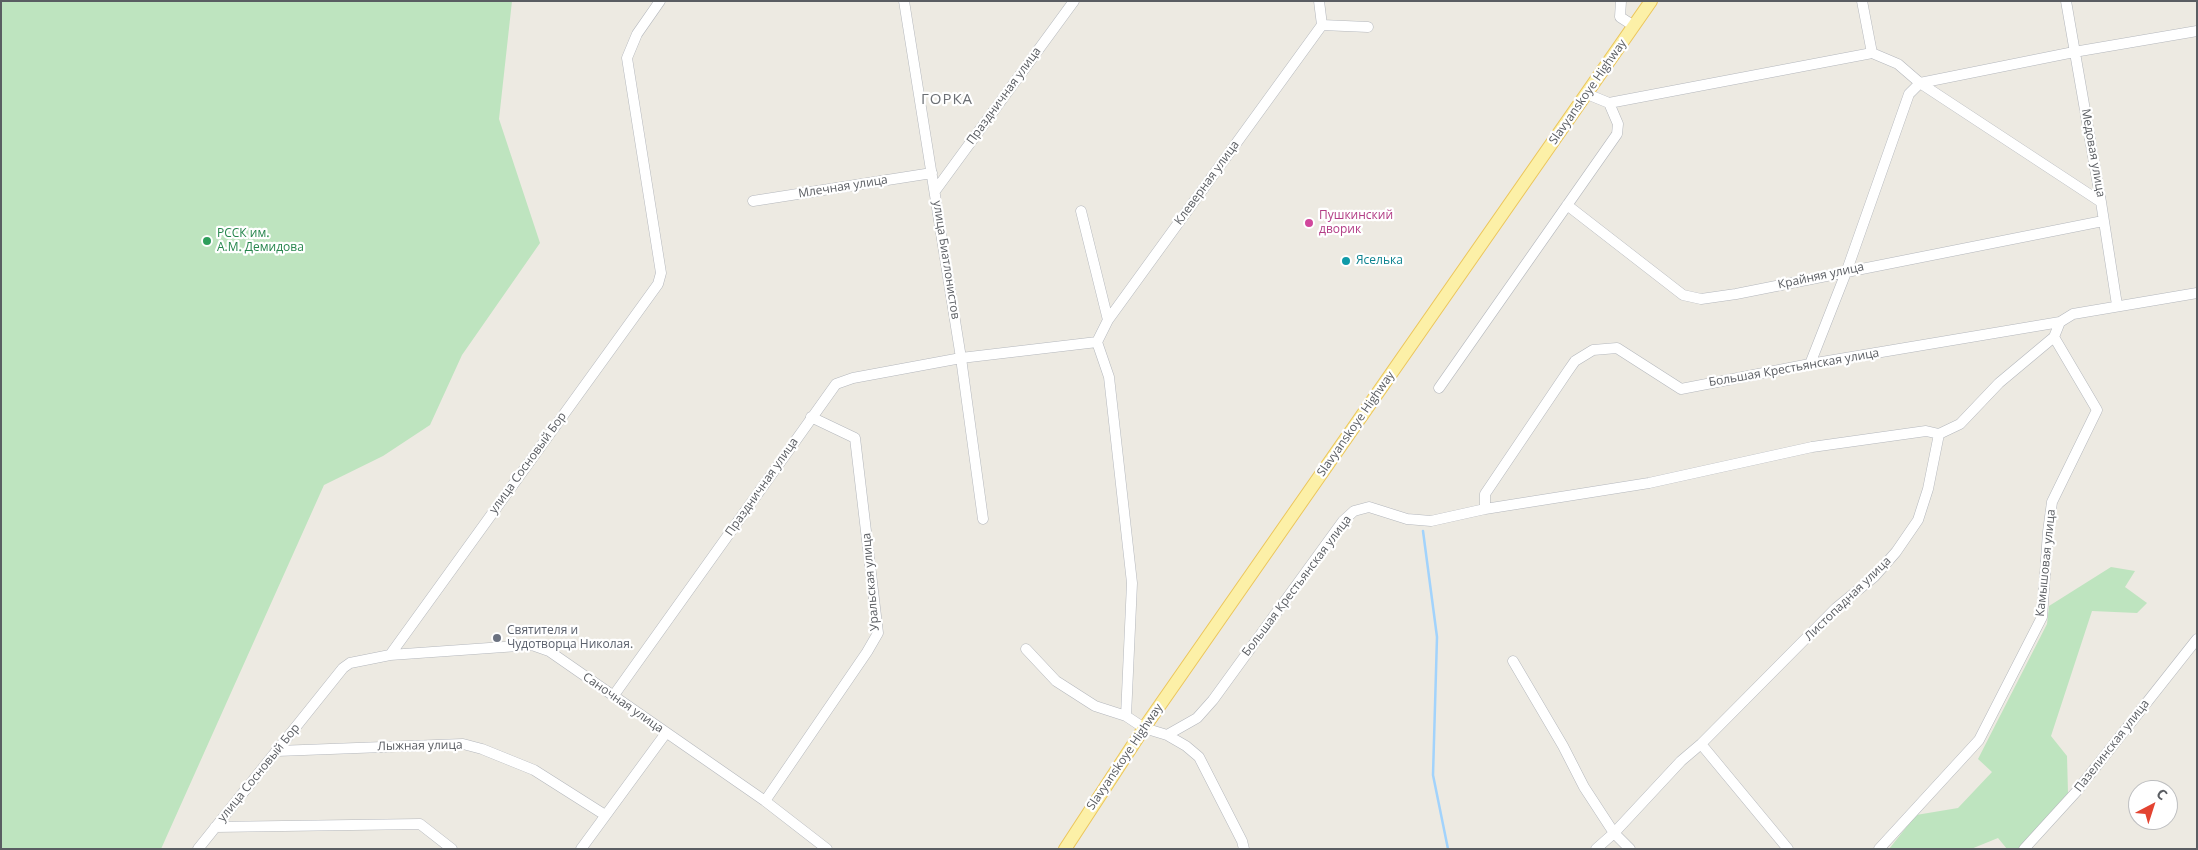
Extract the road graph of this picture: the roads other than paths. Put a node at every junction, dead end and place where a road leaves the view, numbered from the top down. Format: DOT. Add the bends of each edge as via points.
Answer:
graph roads {
  1 [pos="660,1"];
  2 [pos="904,1"];
  3 [pos="1074,1"];
  4 [pos="1319,1"];
  5 [pos="1621,1"];
  6 [pos="1651,1"];
  7 [pos="1862,1"];
  8 [pos="2066,1"];
  9 [pos="1322,26"];
  10 [pos="1634,26"];
  11 [pos="1368,27"];
  12 [pos="2197,31"];
  13 [pos="2074,52"];
  14 [pos="1872,53"];
  15 [pos="1920,83"];
  16 [pos="1587,94"];
  17 [pos="1610,103"];
  18 [pos="932,173"];
  19 [pos="935,191"];
  20 [pos="753,201"];
  21 [pos="2101,202"];
  22 [pos="1567,205"];
  23 [pos="1081,210"];
  24 [pos="2103,220"];
  25 [pos="1847,270"];
  26 [pos="2197,293"];
  27 [pos="2117,305"];
  28 [pos="1108,320"];
  29 [pos="2060,322"];
  30 [pos="2054,337"];
  31 [pos="1096,342"];
  32 [pos="961,358"];
  33 [pos="1810,364"];
  34 [pos="1439,388"];
  35 [pos="811,417"];
  36 [pos="1939,434"];
  37 [pos="1485,509"];
  38 [pos="983,519"];
  39 [pos="2197,640"];
  40 [pos="1026,649"];
  41 [pos="390,655"];
  42 [pos="1513,661"];
  43 [pos="614,695"];
  44 [pos="1126,716"];
  45 [pos="1144,728"];
  46 [pos="666,733"];
  47 [pos="1167,735"];
  48 [pos="1701,744"];
  49 [pos="277,751"];
  50 [pos="765,801"];
  51 [pos="605,815"];
  52 [pos="215,827"];
  53 [pos="1614,833"];
  54 [pos="198,849"];
  55 [pos="452,849"];
  56 [pos="581,849"];
  57 [pos="827,849"];
  58 [pos="1065,849"];
  59 [pos="1244,849"];
  60 [pos="1596,849"];
  61 [pos="1630,849"];
  62 [pos="1788,849"];
  63 [pos="1879,849"];
  64 [pos="2024,849"];
  1 -- 41 [label="street, улица Сосновый Бор" via="637,34 627,58 661,273 658,284"];
  2 -- 18 [label="street, улица Биатлонистов"];
  3 -- 19 [label="street, Праздничная улица"];
  4 -- 9 [label="street"];
  5 -- 10 [label="street" via="1620,17"];
  6 -- 10 [label="main road, Slavyanskoye Highway"];
  7 -- 14 [label="street"];
  8 -- 13 [label="street, Медовая улица"];
  9 -- 11 [label="street"];
  9 -- 28 [label="street, Клеверная улица"];
  10 -- 16 [label="main road, Slavyanskoye Highway"];
  12 -- 13 [label="street"];
  13 -- 15 [label="street"];
  13 -- 21 [label="street, Медовая улица"];
  14 -- 15 [label="street" via="1898,64"];
  14 -- 17 [label="street"];
  15 -- 21 [label="street"];
  15 -- 25 [label="street" via="1909,94"];
  16 -- 17 [label="street"];
  16 -- 45 [label="main road, Slavyanskoye Highway"];
  17 -- 22 [label="street" via="1618,124 1617,134"];
  18 -- 19 [label="street, улица Биатлонистов"];
  18 -- 20 [label="street, Млечная улица"];
  19 -- 32 [label="street, улица Биатлонистов"];
  21 -- 24 [label="street, Медовая улица"];
  22 -- 25 [label="street, Крайняя улица" via="1683,295 1714,298"];
  22 -- 34 [label="street"];
  23 -- 28 [label="street"];
  24 -- 25 [label="street, Крайняя улица"];
  24 -- 27 [label="street, Медовая улица"];
  25 -- 33 [label="street"];
  26 -- 27 [label="street, Большая Крестьянская улица"];
  27 -- 29 [label="street, Большая Крестьянская улица" via="2073,314"];
  28 -- 31 [label="street, Клеверная улица"];
  29 -- 30 [label="street"];
  29 -- 33 [label="street, Большая Крестьянская улица"];
  30 -- 36 [label="street" via="1999,383 1960,424"];
  30 -- 63 [label="street, Камышовая улица" via="2097,410 2052,502 2042,617 1979,740"];
  31 -- 32 [label="street, Праздничная улица"];
  31 -- 44 [label="street" via="1109,378 1132,583"];
  32 -- 35 [label="street, Праздничная улица" via="836,384"];
  32 -- 38 [label="street, улица Биатлонистов"];
  33 -- 37 [label="street, Большая Крестьянская улица" via="1681,389 1617,348 1593,350 1575,360 1484,494"];
  35 -- 43 [label="street, Праздничная улица"];
  35 -- 50 [label="street, Уральская улица" via="855,438 878,633"];
  36 -- 37 [label="street, Большая Крестьянская улица" via="1926,431 1812,447 1649,483"];
  36 -- 48 [label="street, Листопадная улица" via="1928,489 1911,533 1874,576 1836,608"];
  37 -- 47 [label="street, Большая Крестьянская улица" via="1431,521 1407,519 1369,507 1354,511 1343,521 1213,700 1197,718"];
  39 -- 64 [label="street, Пазелинская улица" via="2076,792"];
  40 -- 44 [label="street" via="1056,681 1094,706"];
  41 -- 43 [label="street, Саночная улица" via="532,645 549,650"];
  41 -- 49 [label="street, улица Сосновый Бор" via="350,663 343,668"];
  42 -- 53 [label="street" via="1584,787"];
  43 -- 46 [label="street, Саночная улица"];
  44 -- 45 [label="street"];
  45 -- 47 [label="street"];
  45 -- 58 [label="main road, Slavyanskoye Highway"];
  46 -- 50 [label="street, Саночная улица"];
  46 -- 51 [label="street"];
  47 -- 59 [label="street" via="1199,756"];
  48 -- 53 [label="street, Листопадная улица"];
  48 -- 62 [label="street"];
  49 -- 51 [label="street, Лыжная улица" via="463,744 534,770"];
  49 -- 52 [label="street, улица Сосновый Бор"];
  50 -- 57 [label="street, Саночная улица"];
  51 -- 56 [label="street"];
  52 -- 54 [label="street, улица Сосновый Бор"];
  52 -- 55 [label="street" via="420,824"];
  53 -- 60 [label="street, Листопадная улица"];
  53 -- 61 [label="street"];
}
